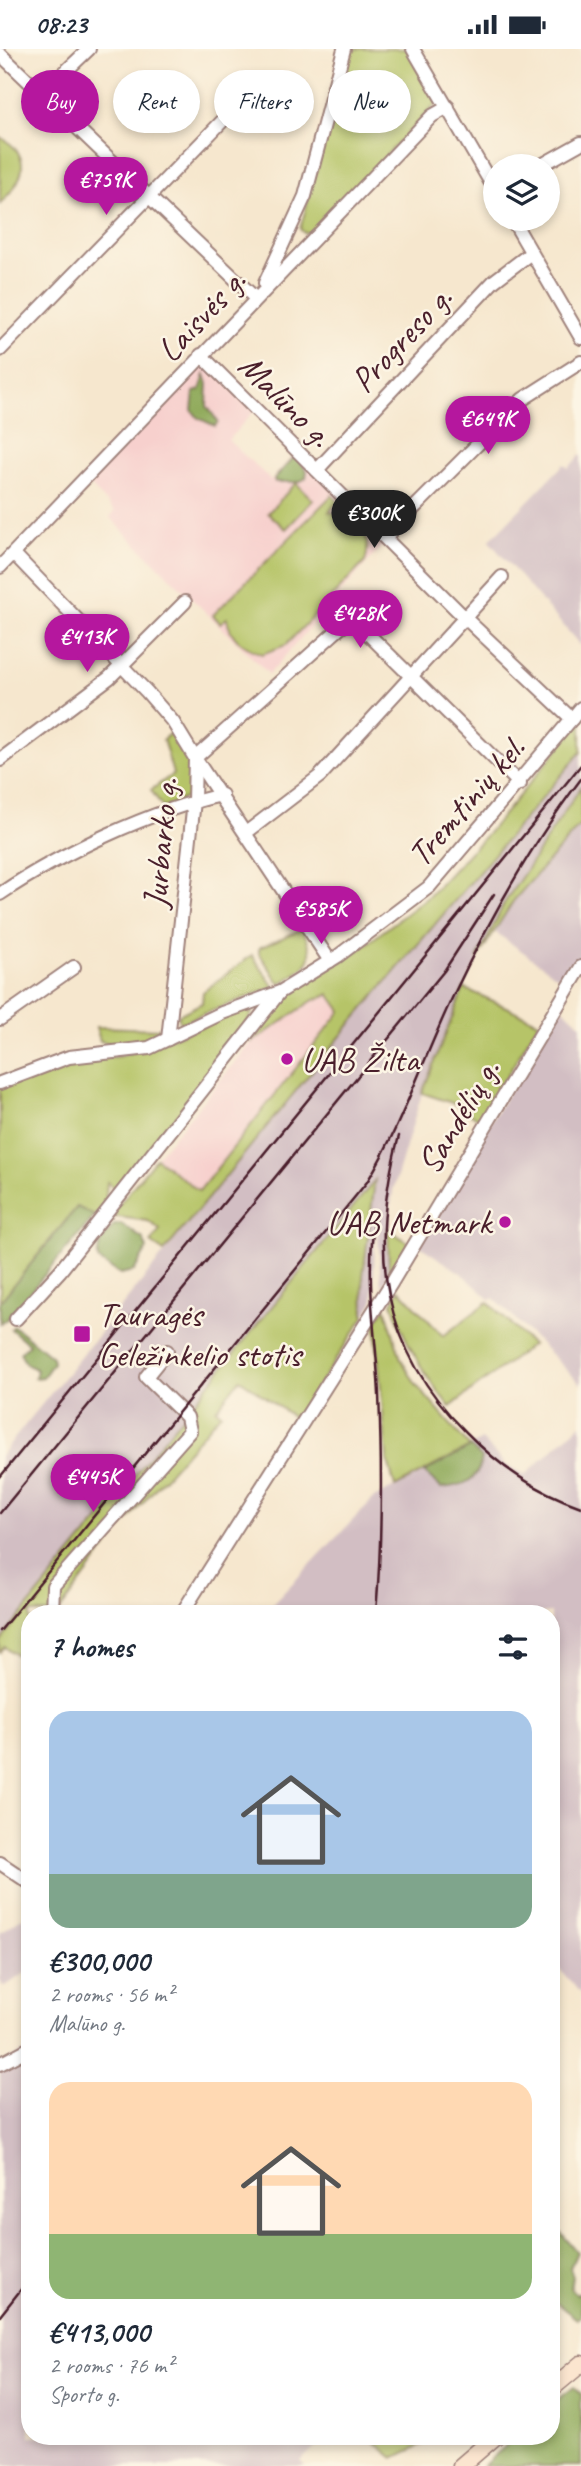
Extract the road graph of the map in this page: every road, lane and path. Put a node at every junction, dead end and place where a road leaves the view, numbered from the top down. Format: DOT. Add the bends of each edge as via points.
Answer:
graph roads {
  1 [pos="89,49"];
  2 [pos="344,49"];
  3 [pos="413,49"];
  4 [pos="0,54"];
  5 [pos="67,70"];
  6 [pos="21,75"];
  7 [pos="448,107"];
  8 [pos="214,130"];
  9 [pos="80,133"];
  10 [pos="581,143"];
  11 [pos="560,155"];
  12 [pos="483,169"];
  13 [pos="148,198"];
  14 [pos="296,220"];
  15 [pos="519,231"];
  16 [pos="316,236"];
  17 [pos="531,253"];
  18 [pos="257,295"];
  19 [pos="581,338"];
  20 [pos="0,350"];
  21 [pos="201,355"];
  22 [pos="581,362"];
  23 [pos="317,470"];
  24 [pos="385,537"];
  25 [pos="13,554"];
  26 [pos="1,564"];
  27 [pos="502,577"];
  28 [pos="185,602"];
  29 [pos="463,616"];
  30 [pos="123,666"];
  31 [pos="410,676"];
  32 [pos="581,708"];
  33 [pos="572,719"];
  34 [pos="195,758"];
  35 [pos="0,760"];
  36 [pos="520,784"];
  37 [pos="222,795"];
  38 [pos="194,801"];
  39 [pos="247,832"];
  40 [pos="0,894"];
  41 [pos="330,961"];
  42 [pos="74,967"];
  43 [pos="581,967"];
  44 [pos="280,992"];
  45 [pos="246,1004"];
  46 [pos="0,1019"];
  47 [pos="258,1020"];
  48 [pos="167,1039"];
  49 [pos="0,1083"];
  50 [pos="16,1319"];
  51 [pos="167,1351"];
  52 [pos="52,1605"];
  53 [pos="187,1605"];
  54 [pos="0,1863"];
  55 [pos="21,1878"];
  56 [pos="21,2052"];
  57 [pos="0,2064"];
  58 [pos="581,2364"];
  59 [pos="560,2382"];
  60 [pos="486,2445"];
  61 [pos="461,2466"];
  1 -- 5 [label="street"];
  2 -- 14 [label="street" via="316,164"];
  3 -- 7 [label="street"];
  4 -- 6 [label="street"];
  7 -- 12 [label="street"];
  7 -- 16 [label="street, Laisvės g." via="432,116"];
  8 -- 13 [label="street"];
  9 -- 13 [label="street"];
  10 -- 11 [label="street"];
  13 -- 18 [label="street"];
  13 -- 20 [label="street"];
  14 -- 16 [label="street" via="299,236"];
  14 -- 18 [label="street"];
  15 -- 17 [label="street"];
  16 -- 18 [label="street, Laisvės g."];
  17 -- 19 [label="street"];
  17 -- 23 [label="street, Progreso g." via="494,281"];
  18 -- 21 [label="street, Laisvės g."];
  21 -- 23 [label="street, Malūno g."];
  21 -- 25 [label="street, Laisvės g."];
  22 -- 24 [label="street" via="523,399"];
  23 -- 24 [label="street, Malūno g."];
  24 -- 29 [label="street, Malūno g."];
  25 -- 26 [label="street, Laisvės g."];
  25 -- 30 [label="street, Jurbarko g."];
  27 -- 29 [label="street"];
  28 -- 30 [label="street"];
  29 -- 31 [label="street"];
  29 -- 33 [label="street, Malūno g."];
  30 -- 34 [label="street, Jurbarko g." via="173,722"];
  30 -- 35 [label="street"];
  31 -- 34 [label="street" via="359,625 345,624"];
  31 -- 36 [label="street"];
  31 -- 39 [label="street" via="320,776"];
  32 -- 33 [label="street, Tremtinių kel."];
  33 -- 36 [label="street, Tremtinių kel."];
  34 -- 37 [label="street"];
  34 -- 38 [label="street, Jurbarko g."];
  36 -- 41 [label="street, Tremtinių kel." via="429,887"];
  37 -- 38 [label="street"];
  37 -- 39 [label="street"];
  38 -- 40 [label="street" via="43,865"];
  38 -- 48 [label="street, Jurbarko g."];
  39 -- 41 [label="street"];
  41 -- 44 [label="street, Tremtinių kel."];
  42 -- 46 [label="street"];
  43 -- 53 [label="street, Sandėlių g." via="392,1282"];
  44 -- 45 [label="street, Tremtinių kel."];
  44 -- 47 [label="street, Tremtinių kel."];
  45 -- 47 [label="street" via="257,1009"];
  45 -- 48 [label="street, Tremtinių kel."];
  47 -- 50 [label="street, Tremtinių kel." via="60,1271"];
  48 -- 49 [label="street, Tremtinių kel." via="140,1050 69,1057"];
  51 -- 52 [label="street" via="146,1377 187,1417 190,1431 53,1585"];
  54 -- 55 [label="street"];
  56 -- 57 [label="street"];
  58 -- 59 [label="main road"];
  60 -- 61 [label="main road"];
}
